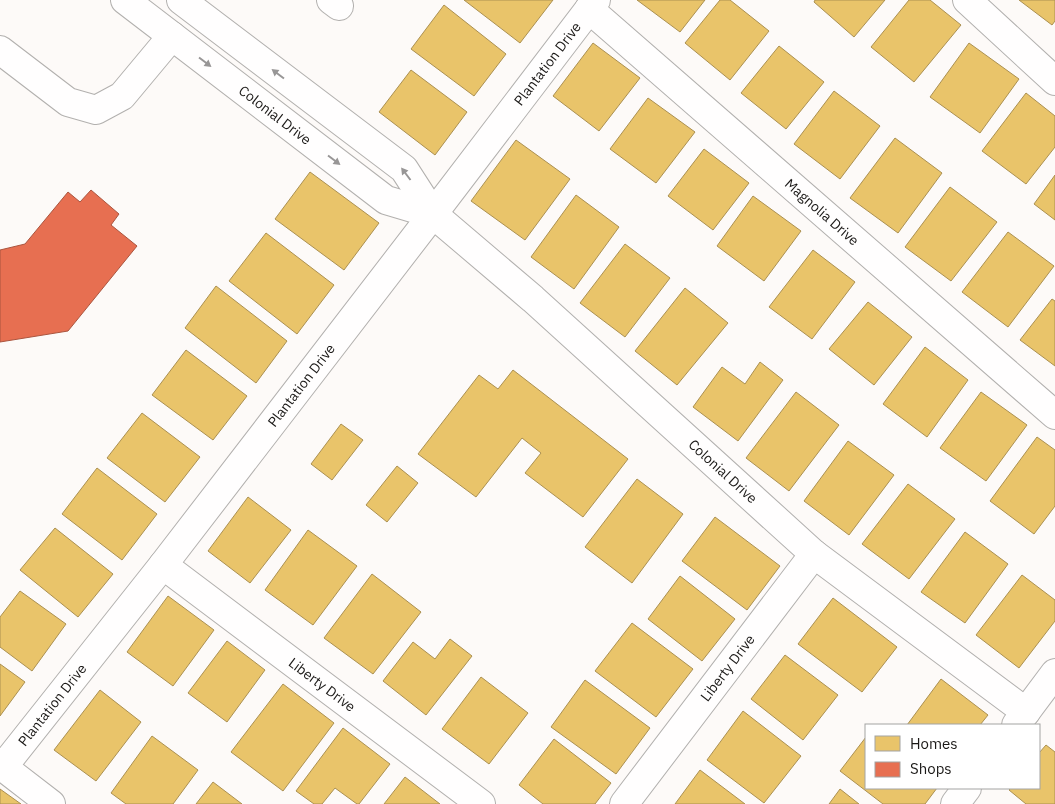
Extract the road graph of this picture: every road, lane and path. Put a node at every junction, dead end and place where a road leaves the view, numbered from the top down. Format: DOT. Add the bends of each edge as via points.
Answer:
graph roads {
  1 [pos="125,0"];
  2 [pos="967,0"];
  3 [pos="189,2"];
  4 [pos="593,4"];
  5 [pos="172,36"];
  6 [pos="0,50"];
  7 [pos="1055,81"];
  8 [pos="433,214"];
  9 [pos="1055,415"];
  10 [pos="814,554"];
  11 [pos="163,565"];
  12 [pos="1055,673"];
  13 [pos="1021,719"];
  14 [pos="966,789"];
  15 [pos="51,804"];
  16 [pos="481,804"];
  17 [pos="624,804"];
  18 [pos="955,804"];
  1 -- 5 [label="street, Colonial Drive"];
  2 -- 7 [label="street"];
  8 -- 3 [label="street, Colonial Drive, one-way" via="404,169"];
  4 -- 8 [label="street, Plantation Drive"];
  4 -- 9 [label="street, Magnolia Drive"];
  5 -- 6 [label="street" via="122,96 96,110 68,102"];
  5 -- 8 [label="street, Colonial Drive, one-way" via="386,200"];
  8 -- 10 [label="street, Colonial Drive" via="533,299"];
  8 -- 11 [label="street, Plantation Drive"];
  10 -- 13 [label="street, Colonial Drive"];
  10 -- 17 [label="street, Liberty Drive"];
  11 -- 15 [label="street, Plantation Drive" via="3,767"];
  11 -- 16 [label="street, Liberty Drive"];
  12 -- 13 [label="street"];
  14 -- 18 [label="street"];
}
